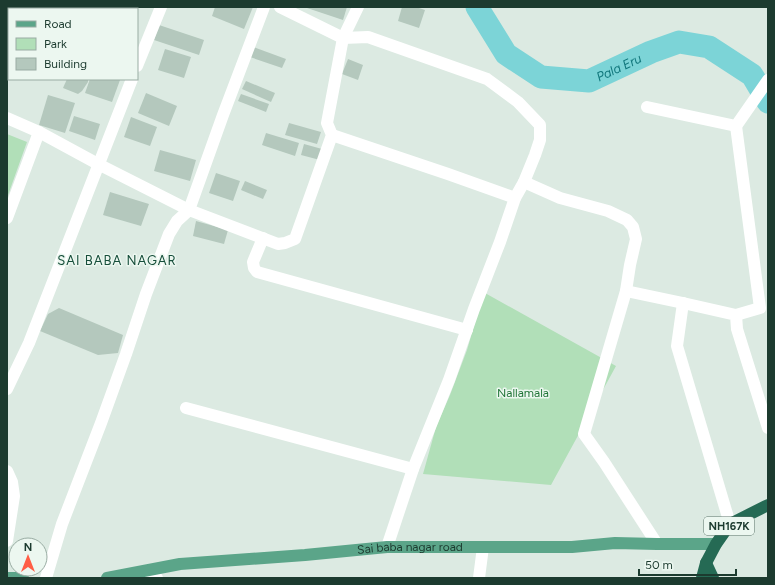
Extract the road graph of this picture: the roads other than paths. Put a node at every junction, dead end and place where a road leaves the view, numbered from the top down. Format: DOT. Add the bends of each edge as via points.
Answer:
graph roads {
  1 [pos="161,7"];
  2 [pos="264,7"];
  3 [pos="280,7"];
  4 [pos="358,7"];
  5 [pos="343,38"];
  6 [pos="138,64"];
  7 [pos="132,80"];
  8 [pos="767,81"];
  9 [pos="647,107"];
  10 [pos="7,118"];
  11 [pos="736,126"];
  12 [pos="39,132"];
  13 [pos="332,135"];
  14 [pos="98,164"];
  15 [pos="524,182"];
  16 [pos="515,198"];
  17 [pos="189,210"];
  18 [pos="7,218"];
  19 [pos="262,238"];
  20 [pos="626,291"];
  21 [pos="683,302"];
  22 [pos="736,315"];
  23 [pos="467,330"];
  24 [pos="7,389"];
  25 [pos="186,408"];
  26 [pos="768,428"];
  27 [pos="413,469"];
  28 [pos="7,471"];
  29 [pos="768,505"];
  30 [pos="730,524"];
  31 [pos="7,541"];
  32 [pos="657,544"];
  33 [pos="716,544"];
  34 [pos="387,547"];
  35 [pos="483,547"];
  36 [pos="706,563"];
  37 [pos="152,574"];
  38 [pos="7,578"];
  39 [pos="23,578"];
  40 [pos="46,578"];
  41 [pos="107,578"];
  42 [pos="111,578"];
  43 [pos="479,578"];
  44 [pos="702,578"];
  45 [pos="713,578"];
  1 -- 6 [label="street"];
  2 -- 17 [label="street"];
  3 -- 5 [label="street"];
  4 -- 5 [label="street"];
  5 -- 13 [label="street" via="327,123"];
  5 -- 15 [label="street" via="368,36 487,79 518,102 540,125 536,155"];
  7 -- 14 [label="street"];
  8 -- 11 [label="street"];
  9 -- 11 [label="street"];
  10 -- 12 [label="street"];
  11 -- 22 [label="street" via="760,308"];
  12 -- 14 [label="street"];
  12 -- 18 [label="street"];
  13 -- 16 [label="street"];
  13 -- 19 [label="street" via="295,239 278,244"];
  14 -- 17 [label="street"];
  14 -- 24 [label="street" via="28,343"];
  15 -- 16 [label="street"];
  15 -- 20 [label="street" via="560,198 608,211 627,220 633,227 636,239"];
  16 -- 23 [label="street"];
  17 -- 19 [label="street"];
  17 -- 40 [label="street" via="168,234 62,524"];
  19 -- 23 [label="street" via="253,262 257,272"];
  20 -- 21 [label="street"];
  20 -- 32 [label="street" via="584,434"];
  21 -- 22 [label="street"];
  21 -- 30 [label="street" via="677,346"];
  22 -- 26 [label="street" via="737,329"];
  23 -- 27 [label="street"];
  25 -- 27 [label="street"];
  27 -- 34 [label="street"];
  28 -- 31 [label="street" via="14,496"];
  29 -- 30 [label="highway, NH167K"];
  30 -- 33 [label="highway, NH167K"];
  32 -- 33 [label="main road, Sai baba nagar road"];
  32 -- 35 [label="main road, Sai baba nagar road" via="615,542 572,547"];
  33 -- 36 [label="highway, NH167K"];
  34 -- 35 [label="main road, Sai baba nagar road"];
  34 -- 37 [label="main road, Sai baba nagar road" via="180,564"];
  35 -- 43 [label="street"];
  36 -- 44 [label="highway, NH167K"];
  36 -- 45 [label="highway"];
  37 -- 42 [label="main road, Sai baba nagar road"];
  38 -- 39 [label="main road"];
  41 -- 42 [label="main road, Sai baba nagar road"];
}
